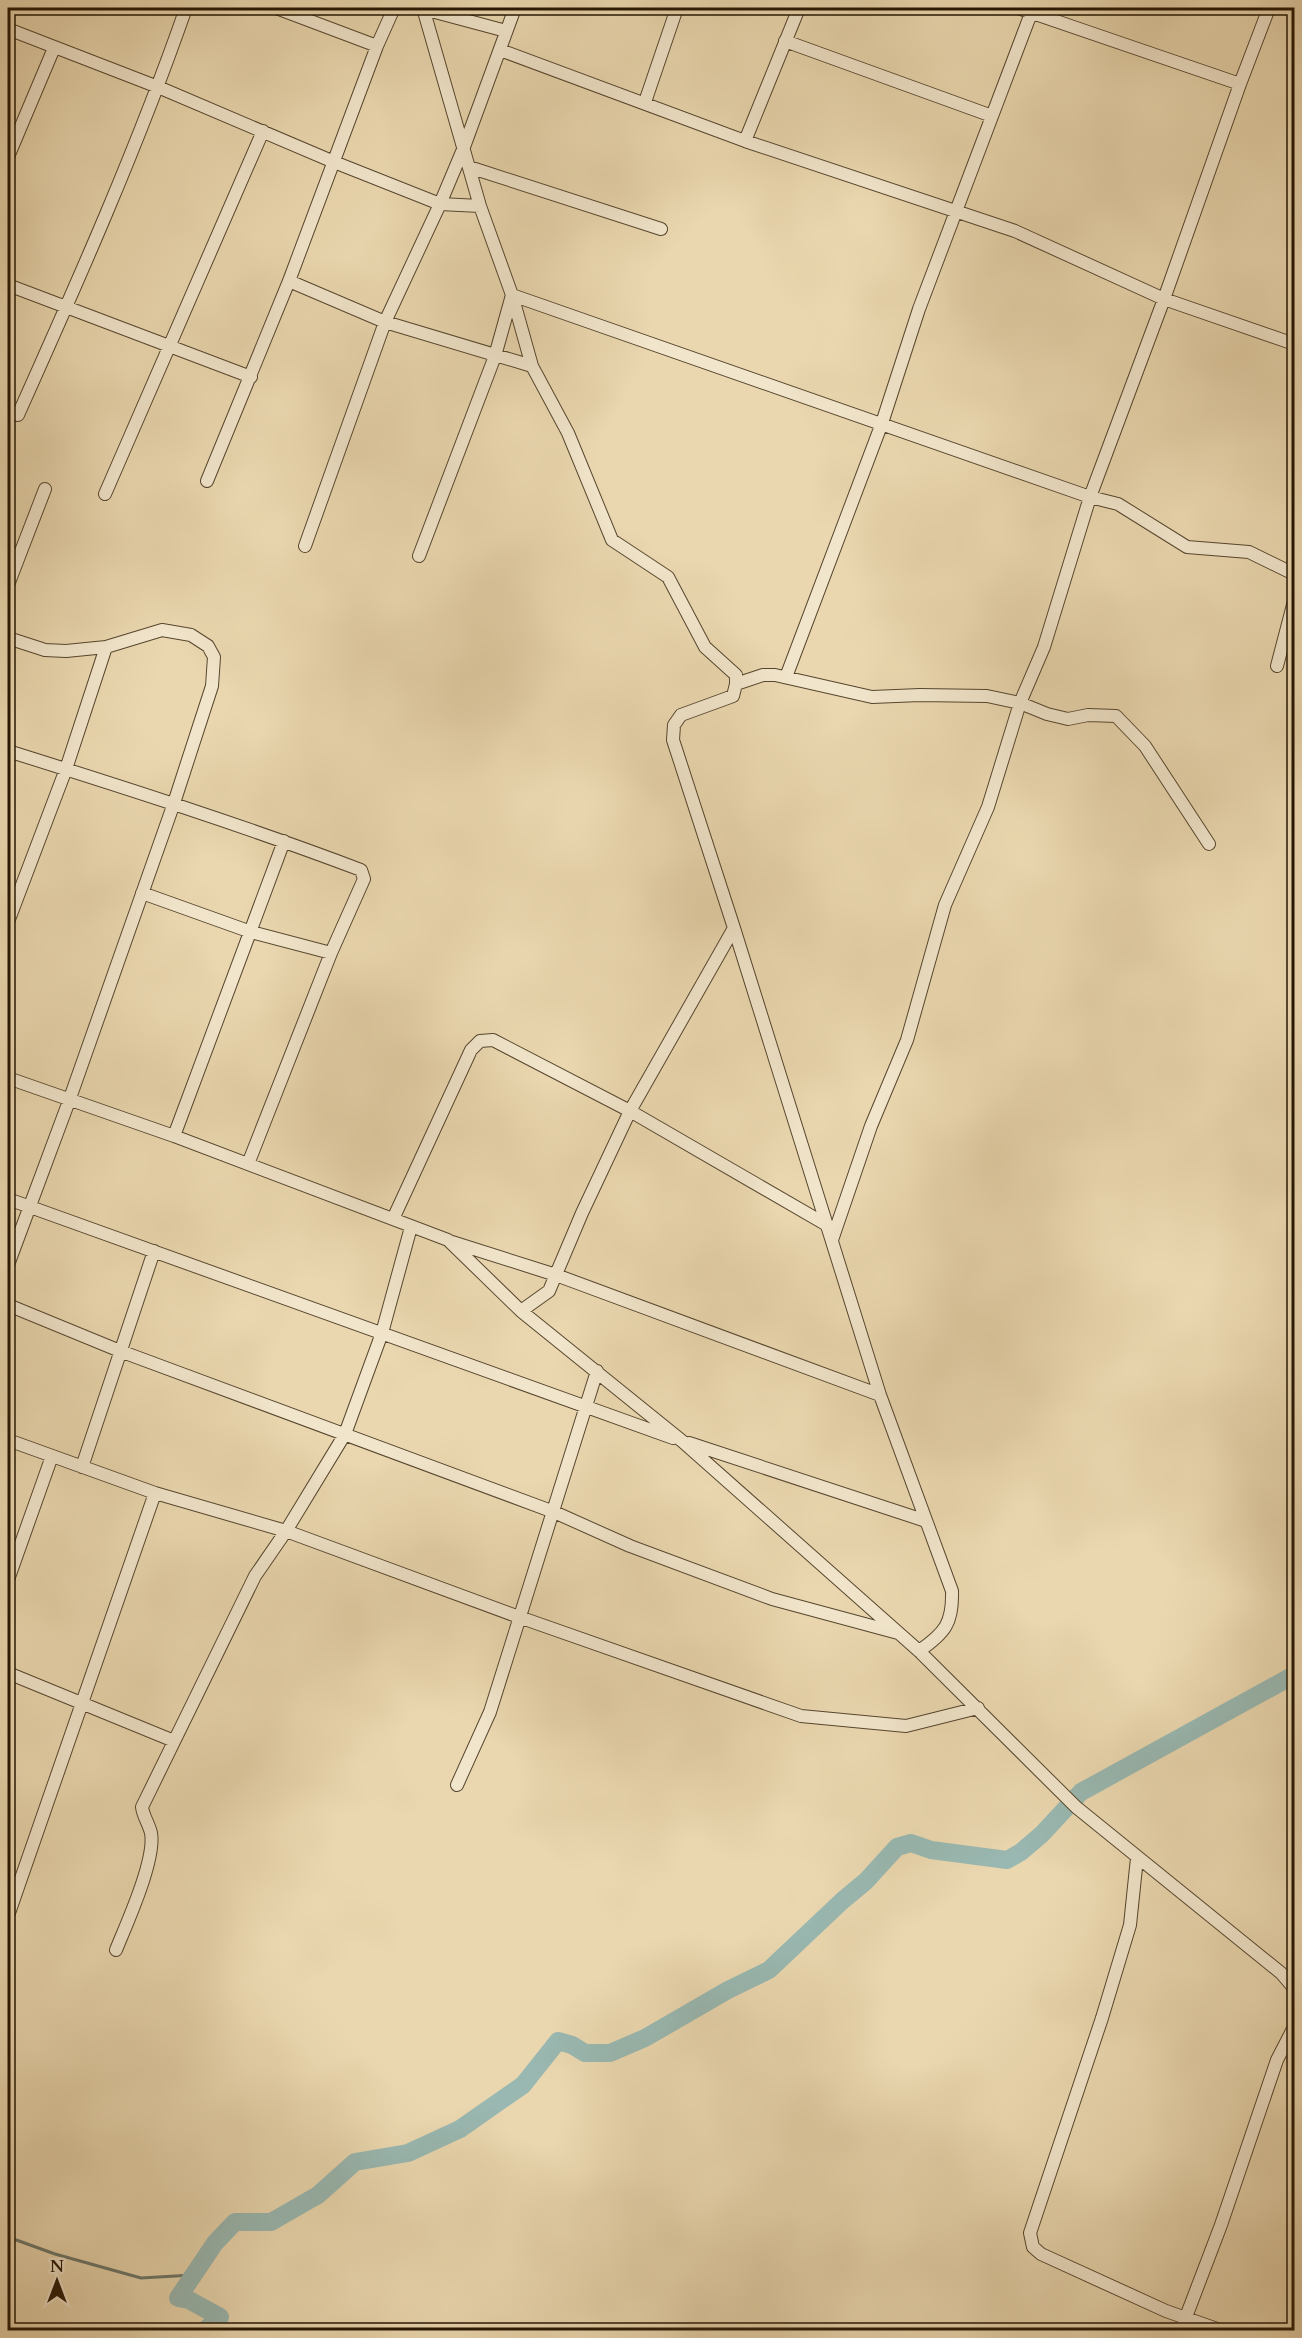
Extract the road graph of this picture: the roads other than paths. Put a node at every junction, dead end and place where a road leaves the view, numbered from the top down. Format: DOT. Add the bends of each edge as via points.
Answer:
graph roads {
  1 [pos="186,8"];
  2 [pos="276,8"];
  3 [pos="394,8"];
  4 [pos="422,8"];
  5 [pos="515,8"];
  6 [pos="677,8"];
  7 [pos="799,8"];
  8 [pos="1018,8"];
  9 [pos="1269,8"];
  10 [pos="1032,10"];
  11 [pos="8,29"];
  12 [pos="507,31"];
  13 [pos="785,41"];
  14 [pos="377,46"];
  15 [pos="54,48"];
  16 [pos="500,50"];
  17 [pos="1240,84"];
  18 [pos="158,87"];
  19 [pos="645,102"];
  20 [pos="992,116"];
  21 [pos="263,131"];
  22 [pos="745,141"];
  23 [pos="464,147"];
  24 [pos="8,158"];
  25 [pos="334,162"];
  26 [pos="469,167"];
  27 [pos="440,204"];
  28 [pos="480,206"];
  29 [pos="957,213"];
  30 [pos="661,229"];
  31 [pos="289,280"];
  32 [pos="8,285"];
  33 [pos="512,295"];
  34 [pos="1164,299"];
  35 [pos="66,308"];
  36 [pos="385,322"];
  37 [pos="1294,344"];
  38 [pos="170,347"];
  39 [pos="495,356"];
  40 [pos="532,366"];
  41 [pos="251,376"];
  42 [pos="18,415"];
  43 [pos="882,423"];
  44 [pos="207,481"];
  45 [pos="45,489"];
  46 [pos="105,494"];
  47 [pos="1090,497"];
  48 [pos="304,546"];
  49 [pos="418,556"];
  50 [pos="1294,574"];
  51 [pos="8,585"];
  52 [pos="1294,601"];
  53 [pos="8,638"];
  54 [pos="106,647"];
  55 [pos="1277,666"];
  56 [pos="786,677"];
  57 [pos="736,684"];
  58 [pos="1020,703"];
  59 [pos="8,751"];
  60 [pos="66,769"];
  61 [pos="174,803"];
  62 [pos="284,841"];
  63 [pos="1209,844"];
  64 [pos="142,893"];
  65 [pos="8,922"];
  66 [pos="734,928"];
  67 [pos="251,932"];
  68 [pos="331,953"];
  69 [pos="8,1078"];
  70 [pos="69,1101"];
  71 [pos="630,1111"];
  72 [pos="174,1136"];
  73 [pos="248,1164"];
  74 [pos="8,1199"];
  75 [pos="30,1206"];
  76 [pos="393,1219"];
  77 [pos="827,1225"];
  78 [pos="411,1227"];
  79 [pos="448,1240"];
  80 [pos="832,1240"];
  81 [pos="154,1251"];
  82 [pos="8,1265"];
  83 [pos="556,1275"];
  84 [pos="8,1305"];
  85 [pos="521,1311"];
  86 [pos="382,1333"];
  87 [pos="120,1352"];
  88 [pos="597,1371"];
  89 [pos="880,1395"];
  90 [pos="586,1406"];
  91 [pos="345,1434"];
  92 [pos="8,1440"];
  93 [pos="682,1441"];
  94 [pos="52,1456"];
  95 [pos="81,1467"];
  96 [pos="155,1492"];
  97 [pos="554,1512"];
  98 [pos="926,1521"];
  99 [pos="286,1532"];
  100 [pos="8,1580"];
  101 [pos="519,1617"];
  102 [pos="900,1634"];
  103 [pos="919,1651"];
  104 [pos="8,1673"];
  105 [pos="81,1703"];
  106 [pos="978,1708"];
  107 [pos="174,1741"];
  108 [pos="458,1785"];
  109 [pos="1137,1858"];
  110 [pos="8,1916"];
  111 [pos="116,1950"];
  112 [pos="1281,1973"];
  113 [pos="1294,1974"];
  114 [pos="1294,1988"];
  115 [pos="1294,2027"];
  116 [pos="1186,2317"];
  117 [pos="1180,2331"];
  118 [pos="1220,2331"];
  1 -- 18 [label="street"];
  2 -- 14 [label="street"];
  3 -- 14 [label="street"];
  4 -- 12 [label="street"];
  4 -- 23 [label="street"];
  5 -- 12 [label="street"];
  6 -- 19 [label="street"];
  7 -- 13 [label="street"];
  8 -- 10 [label="street"];
  9 -- 17 [label="street"];
  10 -- 17 [label="street"];
  10 -- 20 [label="street"];
  11 -- 15 [label="street"];
  12 -- 16 [label="street"];
  13 -- 20 [label="street"];
  13 -- 22 [label="street"];
  14 -- 25 [label="street"];
  15 -- 18 [label="street"];
  15 -- 24 [label="street"];
  16 -- 19 [label="street"];
  16 -- 23 [label="street"];
  17 -- 34 [label="street"];
  18 -- 21 [label="street"];
  18 -- 35 [label="street"];
  19 -- 22 [label="street"];
  20 -- 29 [label="street"];
  21 -- 25 [label="street"];
  21 -- 38 [label="street"];
  22 -- 29 [label="street"];
  23 -- 26 [label="street"];
  23 -- 27 [label="street"];
  25 -- 27 [label="street"];
  25 -- 31 [label="street"];
  26 -- 28 [label="street"];
  26 -- 30 [label="street"];
  27 -- 28 [label="street"];
  27 -- 36 [label="street"];
  28 -- 33 [label="street"];
  29 -- 34 [label="street" via="1015,231"];
  29 -- 43 [label="street" via="919,309"];
  31 -- 36 [label="street"];
  31 -- 41 [label="street"];
  32 -- 35 [label="street"];
  33 -- 39 [label="street"];
  33 -- 40 [label="street"];
  33 -- 43 [label="street"];
  34 -- 37 [label="street"];
  34 -- 47 [label="street"];
  35 -- 38 [label="street"];
  35 -- 42 [label="street"];
  36 -- 39 [label="street"];
  36 -- 48 [label="street"];
  38 -- 41 [label="street"];
  38 -- 46 [label="street"];
  39 -- 40 [label="street"];
  39 -- 49 [label="street"];
  40 -- 57 [label="street" via="568,433 612,540 668,577 705,647 736,675"];
  41 -- 44 [label="street"];
  43 -- 47 [label="street"];
  43 -- 56 [label="street"];
  45 -- 51 [label="street"];
  47 -- 50 [label="street" via="1118,504 1186,547 1249,552"];
  47 -- 58 [label="street" via="1044,647"];
  52 -- 55 [label="street"];
  53 -- 54 [label="street" via="45,650"];
  54 -- 60 [label="street"];
  54 -- 61 [label="street" via="162,630 191,635 208,646 214,657 212,686"];
  56 -- 57 [label="street" via="763,675"];
  56 -- 58 [label="street" via="872,697 954,694"];
  57 -- 66 [label="street" via="733,696 681,715 674,725 673,740"];
  58 -- 63 [label="street" via="1068,719 1116,716 1145,746"];
  58 -- 80 [label="street" via="988,807 945,905 907,1040 871,1126"];
  59 -- 60 [label="street"];
  60 -- 61 [label="street"];
  60 -- 65 [label="street"];
  61 -- 62 [label="street"];
  61 -- 64 [label="street"];
  62 -- 67 [label="street"];
  62 -- 68 [label="street" via="361,870 364,879"];
  64 -- 67 [label="street"];
  64 -- 70 [label="street"];
  66 -- 71 [label="street"];
  66 -- 77 [label="street"];
  67 -- 68 [label="street"];
  67 -- 72 [label="street"];
  68 -- 73 [label="street"];
  69 -- 70 [label="street"];
  70 -- 72 [label="street"];
  70 -- 75 [label="street"];
  71 -- 76 [label="street" via="493,1040 480,1041 471,1050"];
  71 -- 77 [label="street"];
  71 -- 83 [label="street"];
  72 -- 73 [label="street"];
  73 -- 76 [label="street"];
  74 -- 75 [label="street"];
  75 -- 81 [label="street"];
  75 -- 82 [label="street"];
  76 -- 78 [label="street"];
  77 -- 80 [label="street"];
  78 -- 79 [label="street"];
  78 -- 86 [label="street"];
  79 -- 83 [label="street"];
  79 -- 85 [label="street"];
  80 -- 89 [label="street"];
  81 -- 86 [label="street"];
  81 -- 87 [label="street"];
  83 -- 85 [label="street" via="549,1291"];
  83 -- 89 [label="street"];
  84 -- 87 [label="street"];
  85 -- 88 [label="street"];
  86 -- 90 [label="street"];
  86 -- 91 [label="street"];
  87 -- 91 [label="street"];
  87 -- 95 [label="street"];
  88 -- 90 [label="street"];
  88 -- 93 [label="street"];
  89 -- 98 [label="street"];
  90 -- 93 [label="street"];
  90 -- 97 [label="street"];
  91 -- 97 [label="street"];
  91 -- 99 [label="street"];
  92 -- 94 [label="street"];
  93 -- 98 [label="street"];
  93 -- 102 [label="street"];
  94 -- 95 [label="street"];
  94 -- 100 [label="street"];
  95 -- 96 [label="street"];
  96 -- 99 [label="street"];
  96 -- 105 [label="street"];
  97 -- 101 [label="street"];
  97 -- 102 [label="street" via="630,1546 772,1599"];
  98 -- 103 [label="street" via="952,1591 952,1608 948,1625"];
  99 -- 101 [label="street"];
  99 -- 107 [label="street" via="255,1576"];
  101 -- 106 [label="street" via="801,1716 906,1726"];
  101 -- 108 [label="street" via="490,1712"];
  102 -- 103 [label="street"];
  103 -- 106 [label="street"];
  104 -- 105 [label="street"];
  105 -- 107 [label="street"];
  105 -- 110 [label="street"];
  106 -- 109 [label="street" via="1072,1803"];
  107 -- 111 [label="street" via="142,1807 151,1834 148,1862"];
  109 -- 112 [label="street"];
  109 -- 116 [label="street" via="1130,1925 1030,2233 1033,2247 1041,2254"];
  112 -- 113 [label="street"];
  112 -- 114 [label="street"];
  115 -- 116 [label="street" via="1277,2060"];
  116 -- 117 [label="street"];
  116 -- 118 [label="street"];
}
